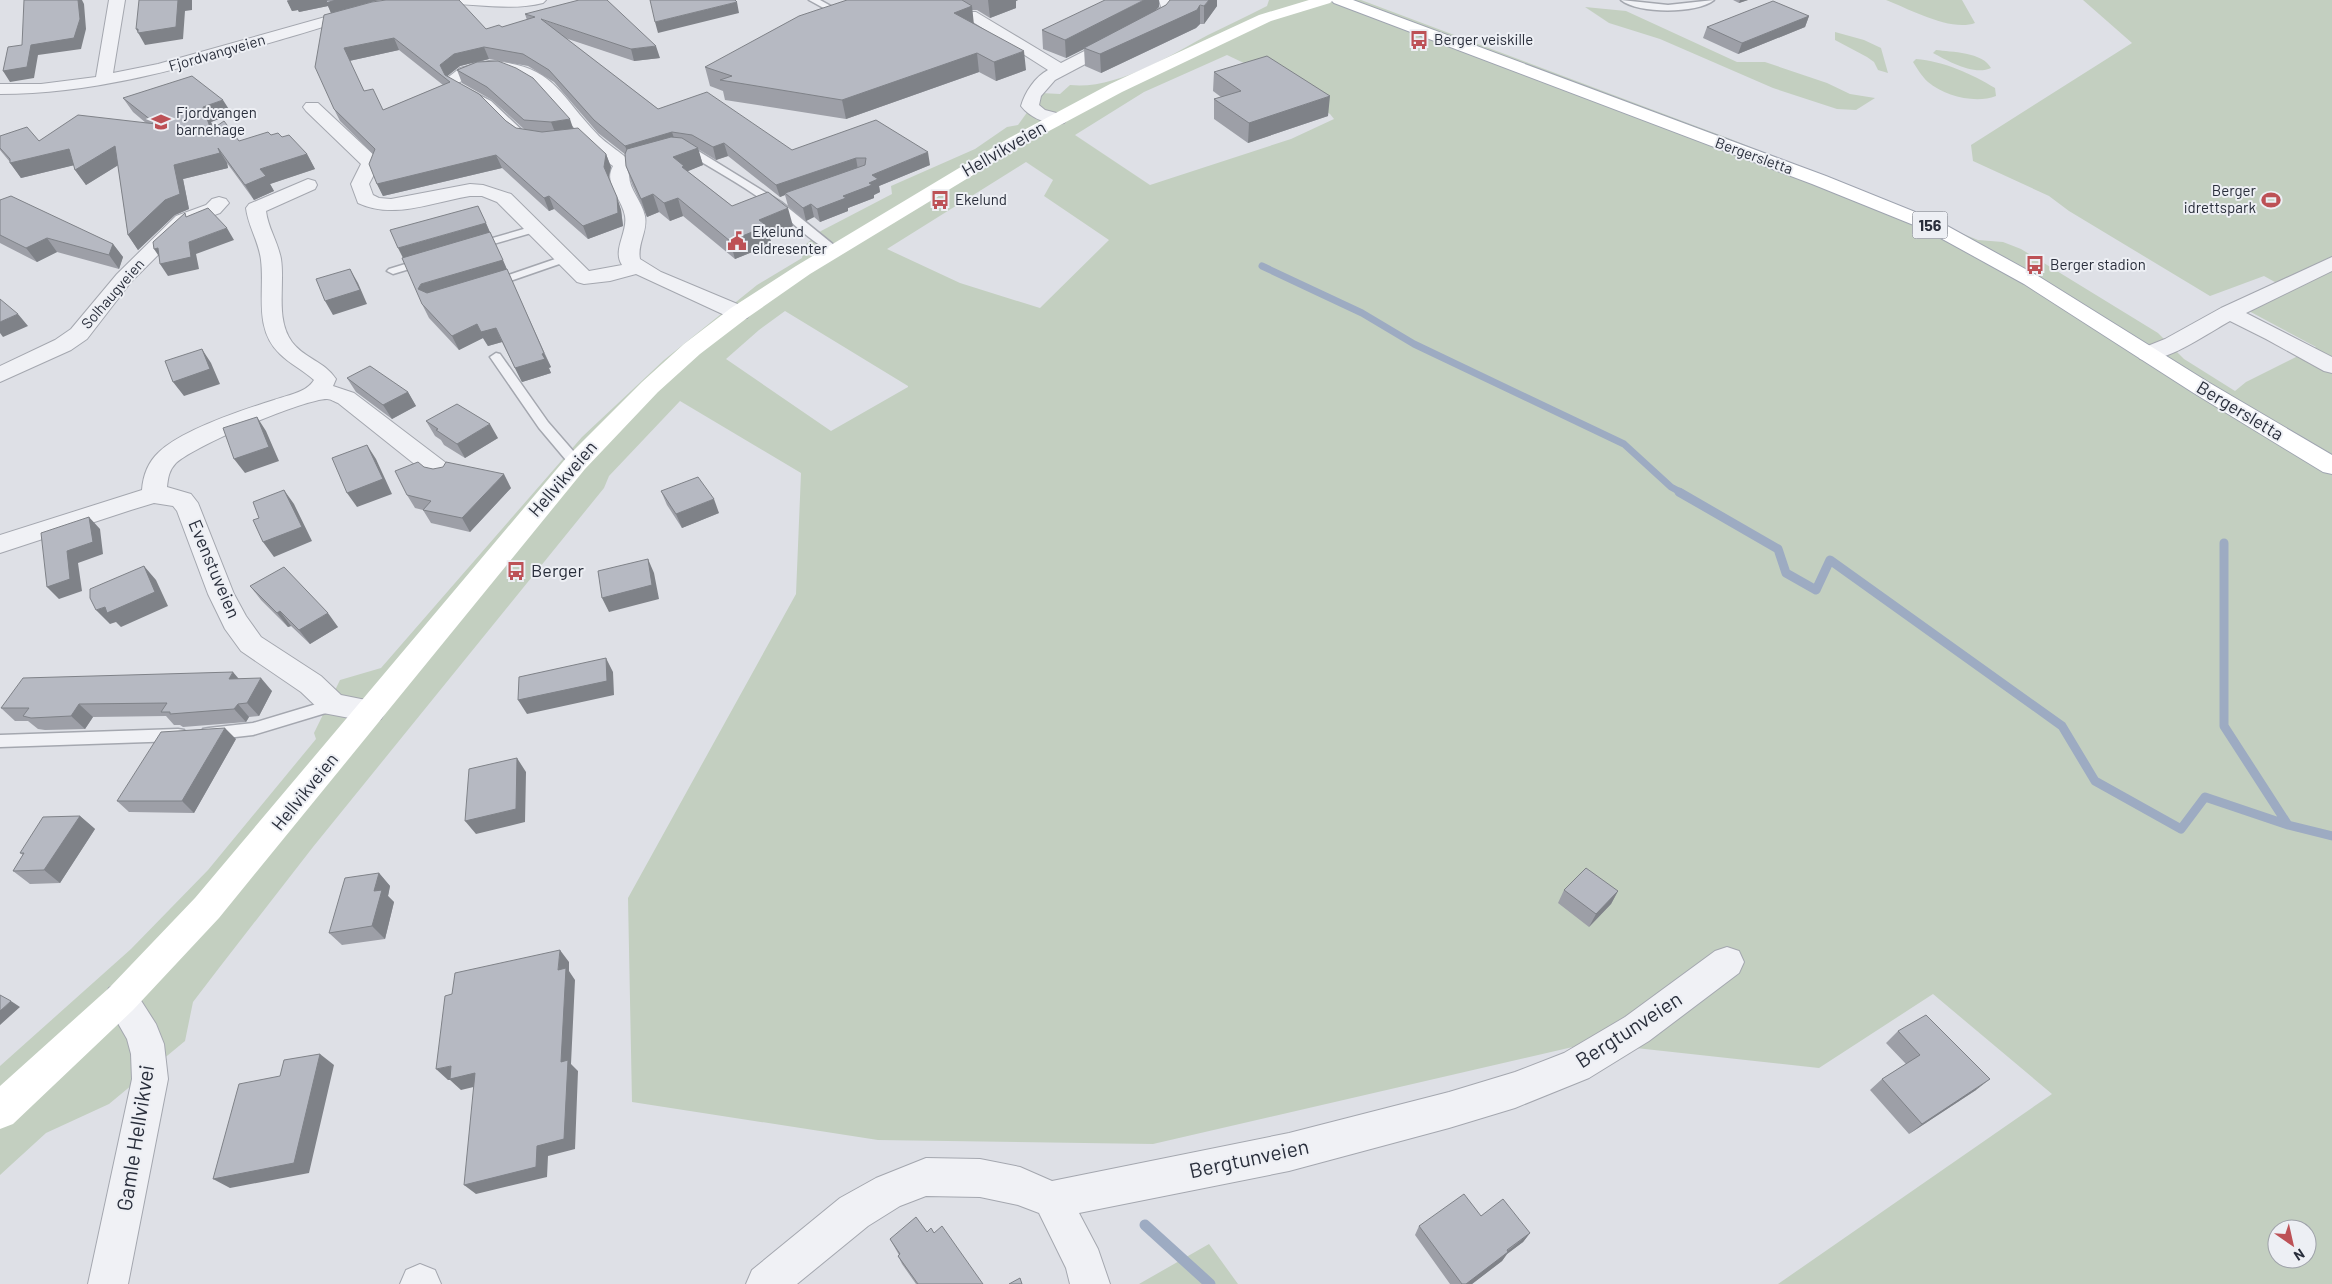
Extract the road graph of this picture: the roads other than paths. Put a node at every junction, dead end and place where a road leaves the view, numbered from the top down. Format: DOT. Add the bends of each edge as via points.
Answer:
graph roads {
  1 [pos="117,0"];
  2 [pos="356,0"];
  3 [pos="431,0"];
  4 [pos="438,0"];
  5 [pos="538,0"];
  6 [pos="813,0"];
  7 [pos="1167,0"];
  8 [pos="1290,0"];
  9 [pos="1326,0"];
  10 [pos="1339,0"];
  11 [pos="1625,0"];
  12 [pos="1710,0"];
  13 [pos="375,8"];
  14 [pos="844,15"];
  15 [pos="970,15"];
  16 [pos="1265,18"];
  17 [pos="1060,70"];
  18 [pos="104,80"];
  19 [pos="458,85"];
  20 [pos="0,90"];
  21 [pos="312,106"];
  22 [pos="1058,119"];
  23 [pos="533,140"];
  24 [pos="676,149"];
  25 [pos="308,185"];
  26 [pos="218,203"];
  27 [pos="534,229"];
  28 [pos="468,249"];
  29 [pos="835,250"];
  30 [pos="440,257"];
  31 [pos="564,259"];
  32 [pos="2332,263"];
  33 [pos="638,267"];
  34 [pos="393,271"];
  35 [pos="478,288"];
  36 [pos="739,313"];
  37 [pos="2228,313"];
  38 [pos="2148,354"];
  39 [pos="496,357"];
  40 [pos="2332,366"];
  41 [pos="0,375"];
  42 [pos="311,395"];
  43 [pos="576,463"];
  44 [pos="2332,466"];
  45 [pos="441,472"];
  46 [pos="154,496"];
  47 [pos="0,544"];
  48 [pos="333,705"];
  49 [pos="371,711"];
  50 [pos="0,741"];
  51 [pos="1728,962"];
  52 [pos="121,999"];
  53 [pos="0,1111"];
  54 [pos="1052,1200"];
  55 [pos="108,1284"];
  56 [pos="766,1284"];
  57 [pos="1090,1284"];
  1 -- 18 [label="street"];
  2 -- 13 [label="street"];
  3 -- 13 [label="street, Fjordvangveien"];
  4 -- 5 [label="street"];
  6 -- 14 [label="lane"];
  7 -- 17 [label="street" via="1169,6 1159,18"];
  8 -- 16 [label="main road, Hellvikveien"];
  9 -- 16 [label="main road, Hellvikveien"];
  10 -- 38 [label="main road, Bergersletta / 156" via="1933,226 2031,280"];
  11 -- 12 [label="lane" via="1667,8"];
  13 -- 18 [label="street, Fjordvangveien" via="200,59"];
  15 -- 17 [label="street"];
  16 -- 22 [label="main road, Hellvikveien"];
  17 -- 22 [label="street" via="1044,81 1030,101 1033,111"];
  18 -- 20 [label="street, Fjordvangveien" via="41,89"];
  19 -- 23 [label="lane" via="488,103 525,137"];
  19 -- 33 [label="street" via="468,70 496,65 514,67 541,80 563,103 582,135 629,162 619,170 618,179 635,215 635,228 628,250 630,262"];
  21 -- 27 [label="street" via="371,163 361,178 360,187 365,199 372,203 389,206 462,192 490,191 504,198"];
  22 -- 29 [label="main road, Hellvikveien"];
  24 -- 29 [label="lane" via="690,152 782,202 802,226"];
  25 -- 42 [label="street" via="256,208 271,260 271,304 278,333 283,345 325,379"];
  26 -- 41 [label="street, Solhaugveien" via="213,209 183,220 170,232 124,278 79,334"];
  27 -- 28 [label="lane"];
  27 -- 31 [label="street"];
  29 -- 36 [label="main road, Hellvikveien"];
  30 -- 34 [label="lane"];
  31 -- 33 [label="street" via="584,278"];
  31 -- 35 [label="lane"];
  32 -- 37 [label="street"];
  33 -- 36 [label="street"];
  36 -- 43 [label="main road, Hellvikveien" via="650,387"];
  37 -- 38 [label="street" via="2173,344"];
  37 -- 40 [label="street"];
  38 -- 44 [label="main road, Bergersletta / 156"];
  39 -- 43 [label="lane" via="534,412"];
  42 -- 45 [label="street" via="330,392 346,398"];
  42 -- 46 [label="street" via="208,434 170,456 156,473"];
  43 -- 49 [label="main road, Hellvikveien"];
  46 -- 47 [label="street, Evenstuveien"];
  46 -- 48 [label="street, Evenstuveien" via="172,496 182,500 189,509 221,594 251,644 311,684"];
  48 -- 49 [label="street"];
  48 -- 50 [label="lane" via="253,729 215,734"];
  49 -- 52 [label="main road, Hellvikveien" via="208,908"];
  51 -- 54 [label="street, Bergtunveien" via="1638,1029 1576,1066 1515,1090 1289,1152"];
  52 -- 53 [label="main road, Hellvikveien"];
  52 -- 55 [label="street, Gamle Hellvikvei" via="144,1032 150,1056 150,1079"];
  54 -- 56 [label="street" via="1020,1186 980,1178 926,1178 889,1191 854,1212"];
  54 -- 57 [label="street" via="1084,1263"];
}
